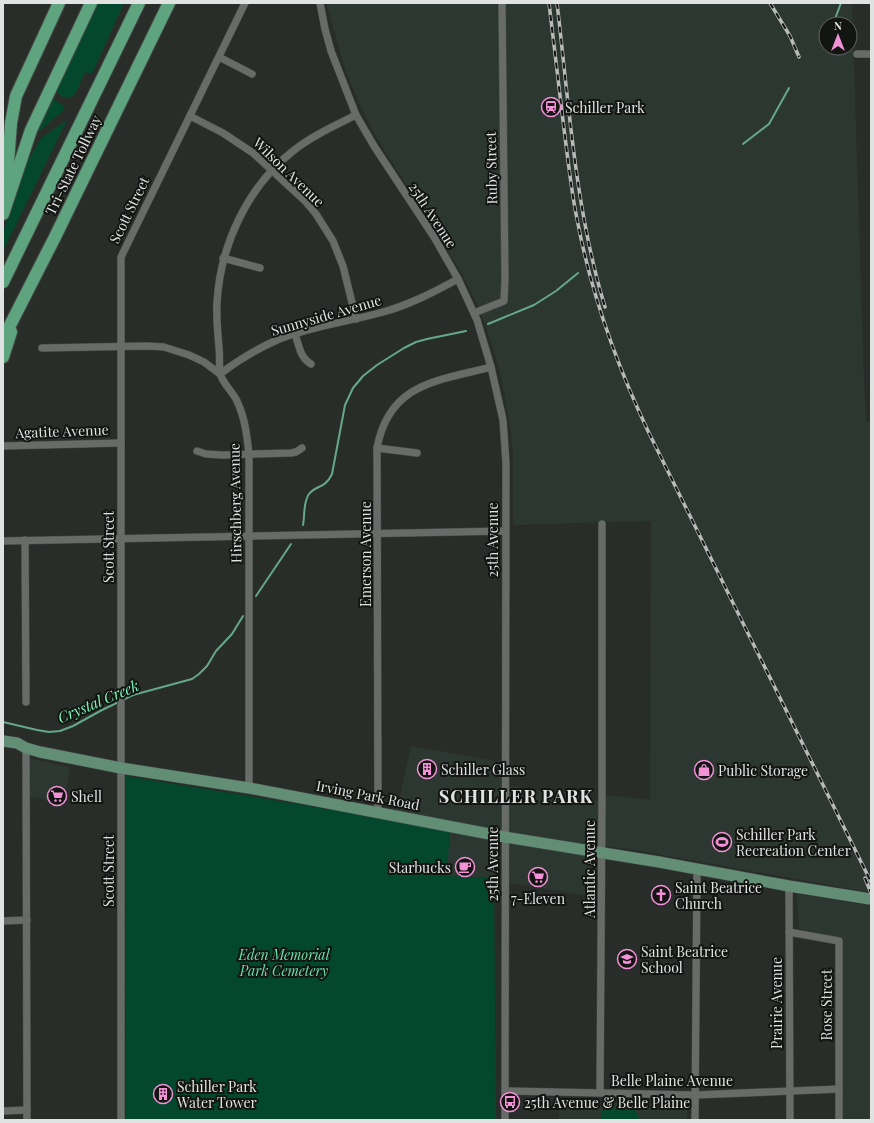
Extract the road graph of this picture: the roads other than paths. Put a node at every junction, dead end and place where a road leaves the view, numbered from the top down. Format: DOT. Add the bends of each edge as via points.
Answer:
graph roads {
  1 [pos="59,3"];
  2 [pos="91,3"];
  3 [pos="138,3"];
  4 [pos="169,3"];
  5 [pos="245,3"];
  6 [pos="320,3"];
  7 [pos="502,3"];
  8 [pos="858,54"];
  9 [pos="871,54"];
  10 [pos="219,57"];
  11 [pos="252,74"];
  12 [pos="356,115"];
  13 [pos="190,116"];
  14 [pos="272,170"];
  15 [pos="3,195"];
  16 [pos="3,214"];
  17 [pos="223,258"];
  18 [pos="260,268"];
  19 [pos="458,280"];
  20 [pos="3,282"];
  21 [pos="20,306"];
  22 [pos="474,313"];
  23 [pos="356,318"];
  24 [pos="295,334"];
  25 [pos="3,339"];
  26 [pos="121,346"];
  27 [pos="42,348"];
  28 [pos="3,357"];
  29 [pos="311,364"];
  30 [pos="491,367"];
  31 [pos="220,374"];
  32 [pos="121,443"];
  33 [pos="3,446"];
  34 [pos="302,448"];
  35 [pos="377,448"];
  36 [pos="197,452"];
  37 [pos="417,453"];
  38 [pos="249,454"];
  39 [pos="602,524"];
  40 [pos="505,531"];
  41 [pos="378,533"];
  42 [pos="249,536"];
  43 [pos="121,538"];
  44 [pos="25,540"];
  45 [pos="3,541"];
  46 [pos="26,702"];
  47 [pos="3,741"];
  48 [pos="3,748"];
  49 [pos="26,748"];
  50 [pos="121,768"];
  51 [pos="249,788"];
  52 [pos="378,812"];
  53 [pos="505,837"];
  54 [pos="602,852"];
  55 [pos="697,869"];
  56 [pos="789,886"];
  57 [pos="870,900"];
  58 [pos="27,920"];
  59 [pos="3,921"];
  60 [pos="789,932"];
  61 [pos="839,1089"];
  62 [pos="505,1091"];
  63 [pos="790,1091"];
  64 [pos="600,1093"];
  65 [pos="695,1095"];
  66 [pos="26,1110"];
  67 [pos="3,1111"];
  68 [pos="27,1120"];
  69 [pos="121,1120"];
  70 [pos="505,1120"];
  71 [pos="694,1120"];
  72 [pos="790,1120"];
  73 [pos="839,1120"];
  1 -- 15 [label="highway" via="16,96"];
  2 -- 16 [label="highway" via="31,130"];
  3 -- 20 [label="highway, Tri-State Tollway"];
  4 -- 21 [label="highway, Tri-State Tollway"];
  5 -- 10 [label="street, Scott Street"];
  6 -- 12 [label="street, 25th Avenue" via="331,51"];
  7 -- 22 [label="street, Ruby Street" via="504,301"];
  8 -- 9 [label="street"];
  10 -- 11 [label="street"];
  10 -- 13 [label="street, Scott Street"];
  12 -- 14 [label="street, Hirschberg Avenue" via="318,133 292,151"];
  12 -- 19 [label="street, 25th Avenue" via="368,138 434,237"];
  13 -- 14 [label="street, Wilson Avenue" via="237,141"];
  13 -- 26 [label="street, Scott Street" via="122,252"];
  14 -- 17 [label="street, Hirschberg Avenue" via="243,211"];
  14 -- 23 [label="street, Wilson Avenue" via="305,201 325,227 343,266"];
  17 -- 18 [label="street"];
  17 -- 31 [label="street, Hirschberg Avenue" via="216,304"];
  19 -- 22 [label="street, 25th Avenue"];
  19 -- 23 [label="street, Sunnyside Avenue" via="407,304"];
  21 -- 25 [label="highway, Tri-State Tollway"];
  21 -- 28 [label="highway"];
  22 -- 30 [label="street, 25th Avenue"];
  23 -- 24 [label="street, Sunnyside Avenue"];
  24 -- 29 [label="street" via="302,355"];
  24 -- 31 [label="street, Sunnyside Avenue" via="249,354"];
  26 -- 27 [label="street"];
  26 -- 31 [label="street" via="153,346 176,350 204,362"];
  26 -- 32 [label="street, Scott Street"];
  30 -- 35 [label="street, Emerson Avenue" via="426,384 409,393 389,414 379,436"];
  30 -- 40 [label="street, 25th Avenue" via="503,420 506,463"];
  31 -- 38 [label="street, Hirschberg Avenue" via="237,401 246,428"];
  32 -- 33 [label="street, Agatite Avenue"];
  32 -- 43 [label="street, Scott Street"];
  34 -- 38 [label="street" via="291,453"];
  35 -- 37 [label="street"];
  35 -- 41 [label="street, Emerson Avenue"];
  36 -- 38 [label="street" via="217,455"];
  38 -- 42 [label="street, Hirschberg Avenue"];
  39 -- 54 [label="street, Atlantic Avenue"];
  40 -- 41 [label="street"];
  40 -- 53 [label="street, 25th Avenue"];
  41 -- 42 [label="street"];
  41 -- 52 [label="street, Emerson Avenue"];
  42 -- 43 [label="street"];
  42 -- 51 [label="street, Hirschberg Avenue"];
  43 -- 44 [label="street"];
  43 -- 50 [label="street, Scott Street"];
  44 -- 45 [label="street"];
  44 -- 46 [label="street"];
  47 -- 49 [label="main road, Irving Park Road" via="17,743"];
  48 -- 49 [label="main road, Irving Park Road" via="17,751"];
  49 -- 50 [label="main road, Irving Park Road"];
  49 -- 58 [label="street"];
  50 -- 51 [label="main road, Irving Park Road"];
  50 -- 69 [label="street, Scott Street"];
  51 -- 52 [label="main road, Irving Park Road"];
  52 -- 53 [label="main road, Irving Park Road"];
  53 -- 54 [label="main road, Irving Park Road"];
  53 -- 62 [label="street, 25th Avenue"];
  54 -- 55 [label="main road, Irving Park Road"];
  54 -- 64 [label="street, Atlantic Avenue"];
  55 -- 56 [label="main road, Irving Park Road"];
  55 -- 65 [label="street"];
  56 -- 57 [label="main road, Irving Park Road"];
  56 -- 60 [label="street, Prairie Avenue"];
  58 -- 59 [label="street"];
  58 -- 66 [label="street"];
  60 -- 61 [label="street, Rose Street" via="839,941"];
  60 -- 63 [label="street, Prairie Avenue"];
  61 -- 63 [label="street, Belle Plaine Avenue"];
  61 -- 73 [label="street, Rose Street"];
  62 -- 64 [label="street, Belle Plaine Avenue"];
  62 -- 70 [label="street, 25th Avenue"];
  63 -- 65 [label="street, Belle Plaine Avenue"];
  63 -- 72 [label="street, Prairie Avenue"];
  64 -- 65 [label="street, Belle Plaine Avenue"];
  65 -- 71 [label="street"];
  66 -- 67 [label="street"];
  66 -- 68 [label="street"];
}
